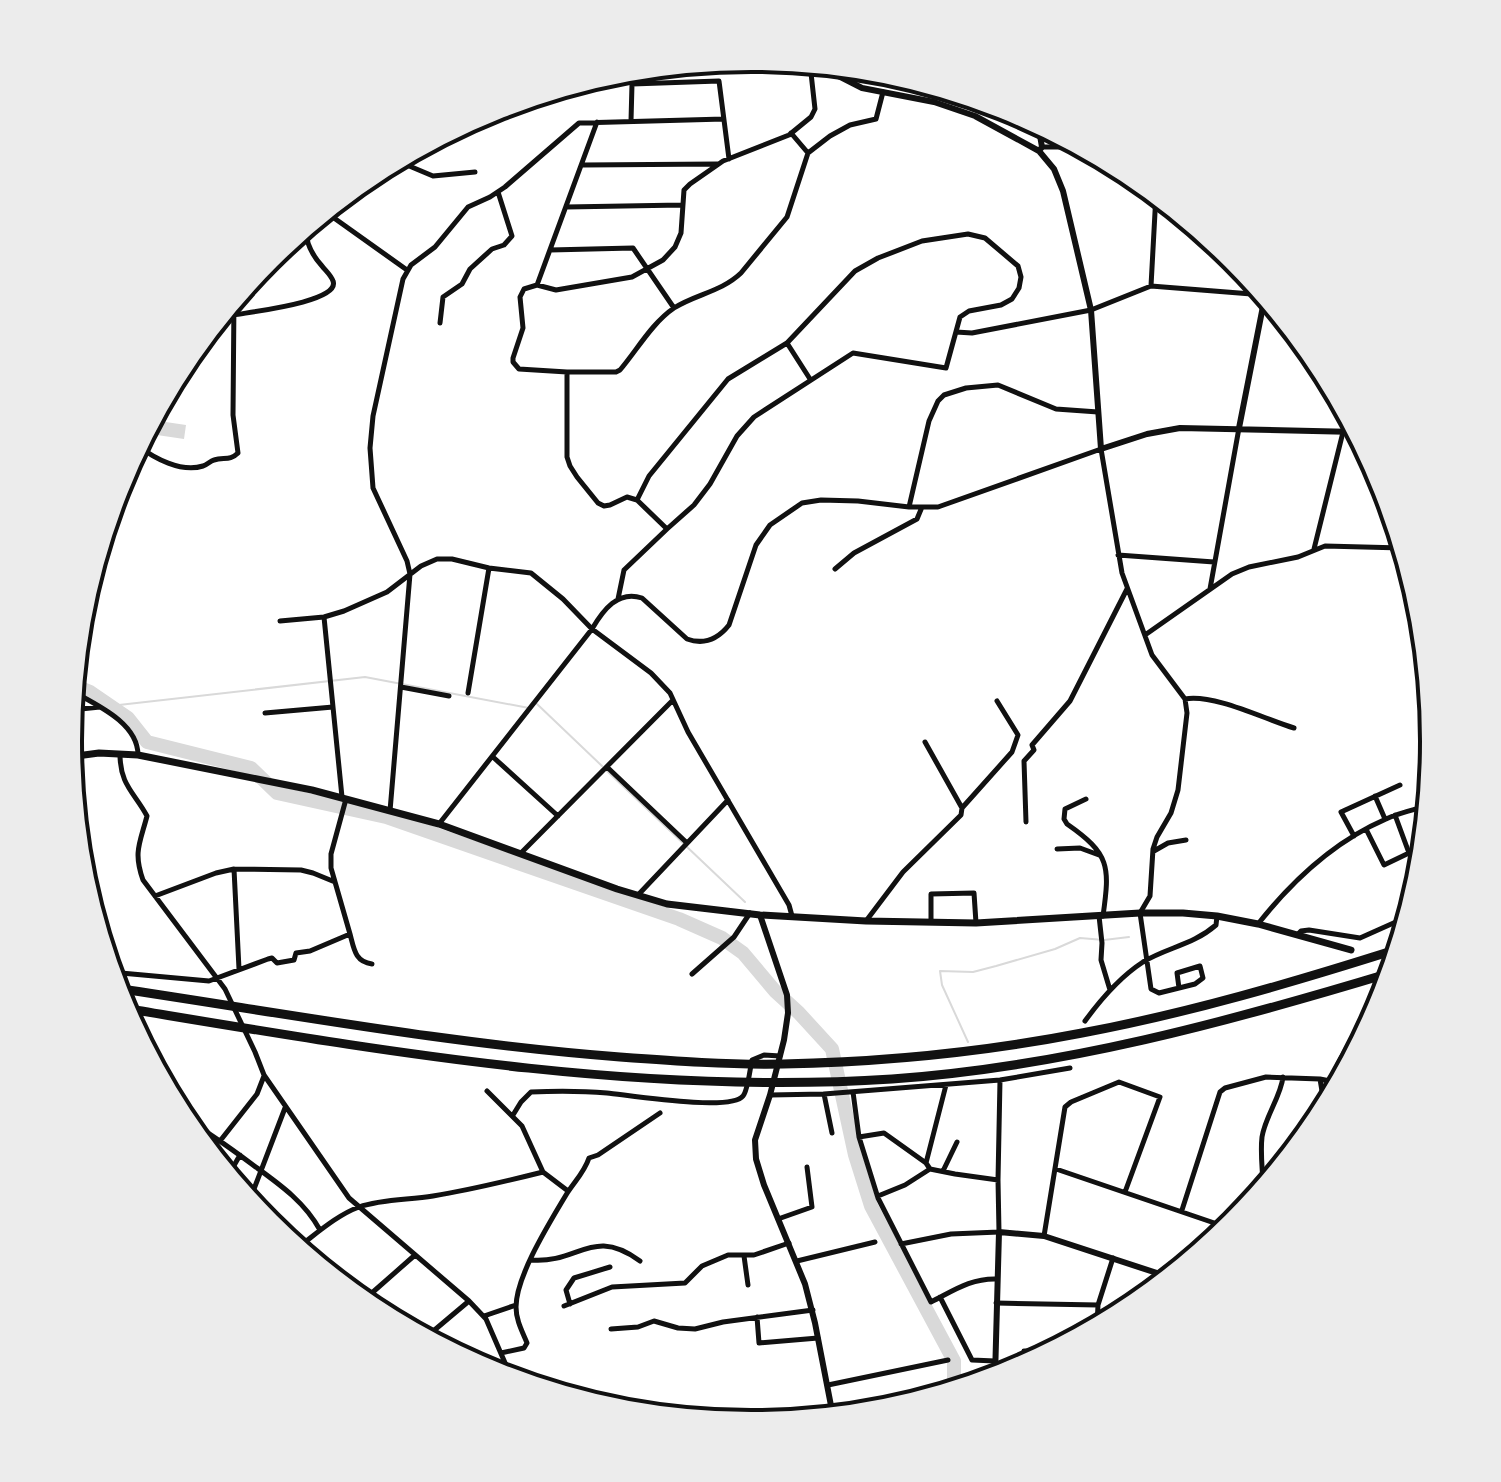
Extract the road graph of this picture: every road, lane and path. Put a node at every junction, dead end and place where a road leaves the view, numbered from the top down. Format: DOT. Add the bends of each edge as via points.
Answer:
graph roads {
  1 [pos="813,75"];
  2 [pos="843,79"];
  3 [pos="883,92"];
  4 [pos="724,119"];
  5 [pos="631,121"];
  6 [pos="597,122"];
  7 [pos="791,133"];
  8 [pos="1039,138"];
  9 [pos="1059,148"];
  10 [pos="1040,149"];
  11 [pos="808,153"];
  12 [pos="729,159"];
  13 [pos="719,164"];
  14 [pos="583,165"];
  15 [pos="409,166"];
  16 [pos="475,172"];
  17 [pos="498,192"];
  18 [pos="682,205"];
  19 [pos="566,207"];
  20 [pos="1155,208"];
  21 [pos="334,218"];
  22 [pos="307,240"];
  23 [pos="550,250"];
  24 [pos="647,269"];
  25 [pos="407,270"];
  26 [pos="537,285"];
  27 [pos="1151,286"];
  28 [pos="1248,295"];
  29 [pos="674,308"];
  30 [pos="1091,310"];
  31 [pos="1261,310"];
  32 [pos="236,315"];
  33 [pos="234,317"];
  34 [pos="440,323"];
  35 [pos="956,332"];
  36 [pos="787,343"];
  37 [pos="567,372"];
  38 [pos="810,379"];
  39 [pos="1098,412"];
  40 [pos="1239,428"];
  41 [pos="1343,432"];
  42 [pos="1101,449"];
  43 [pos="146,453"];
  44 [pos="637,500"];
  45 [pos="909,507"];
  46 [pos="922,507"];
  47 [pos="667,529"];
  48 [pos="1391,548"];
  49 [pos="1313,550"];
  50 [pos="1118,555"];
  51 [pos="1214,562"];
  52 [pos="489,568"];
  53 [pos="835,569"];
  54 [pos="410,574"];
  55 [pos="1127,589"];
  56 [pos="1210,590"];
  57 [pos="618,599"];
  58 [pos="324,617"];
  59 [pos="280,621"];
  60 [pos="592,629"];
  61 [pos="1145,635"];
  62 [pos="401,687"];
  63 [pos="468,693"];
  64 [pos="449,696"];
  65 [pos="83,697"];
  66 [pos="1185,699"];
  67 [pos="673,700"];
  68 [pos="997,701"];
  69 [pos="101,707"];
  70 [pos="333,707"];
  71 [pos="83,709"];
  72 [pos="265,713"];
  73 [pos="1294,728"];
  74 [pos="925,742"];
  75 [pos="120,754"];
  76 [pos="82,755"];
  77 [pos="138,755"];
  78 [pos="493,757"];
  79 [pos="607,767"];
  80 [pos="1400,785"];
  81 [pos="1375,796"];
  82 [pos="1086,799"];
  83 [pos="344,800"];
  84 [pos="728,800"];
  85 [pos="962,808"];
  86 [pos="1416,809"];
  87 [pos="390,811"];
  88 [pos="1395,815"];
  89 [pos="558,816"];
  90 [pos="1385,819"];
  91 [pos="1026,822"];
  92 [pos="439,824"];
  93 [pos="1366,829"];
  94 [pos="1354,836"];
  95 [pos="1186,840"];
  96 [pos="687,843"];
  97 [pos="1057,849"];
  98 [pos="1153,852"];
  99 [pos="521,854"];
  100 [pos="1101,856"];
  101 [pos="234,869"];
  102 [pos="336,882"];
  103 [pos="638,895"];
  104 [pos="155,896"];
  105 [pos="750,913"];
  106 [pos="1140,913"];
  107 [pos="760,915"];
  108 [pos="792,916"];
  109 [pos="1101,916"];
  110 [pos="1217,916"];
  111 [pos="866,921"];
  112 [pos="931,922"];
  113 [pos="976,923"];
  114 [pos="1394,923"];
  115 [pos="1258,924"];
  116 [pos="350,934"];
  117 [pos="1297,935"];
  118 [pos="1351,950"];
  119 [pos="1385,953"];
  120 [pos="1147,960"];
  121 [pos="372,964"];
  122 [pos="239,969"];
  123 [pos="123,973"];
  124 [pos="692,974"];
  125 [pos="217,977"];
  126 [pos="1376,977"];
  127 [pos="1179,988"];
  128 [pos="130,990"];
  129 [pos="1110,990"];
  130 [pos="138,1010"];
  131 [pos="1085,1021"];
  132 [pos="780,1056"];
  133 [pos="1070,1068"];
  134 [pos="264,1075"];
  135 [pos="1283,1077"];
  136 [pos="1320,1079"];
  137 [pos="1000,1080"];
  138 [pos="1327,1081"];
  139 [pos="946,1085"];
  140 [pos="1322,1089"];
  141 [pos="487,1091"];
  142 [pos="853,1092"];
  143 [pos="824,1094"];
  144 [pos="770,1095"];
  145 [pos="285,1108"];
  146 [pos="660,1113"];
  147 [pos="513,1115"];
  148 [pos="832,1133"];
  149 [pos="210,1135"];
  150 [pos="859,1137"];
  151 [pos="220,1141"];
  152 [pos="957,1142"];
  153 [pos="240,1155"];
  154 [pos="234,1165"];
  155 [pos="928,1166"];
  156 [pos="807,1167"];
  157 [pos="1056,1169"];
  158 [pos="1263,1170"];
  159 [pos="261,1171"];
  160 [pos="943,1171"];
  161 [pos="543,1172"];
  162 [pos="998,1180"];
  163 [pos="254,1189"];
  164 [pos="568,1191"];
  165 [pos="1125,1192"];
  166 [pos="878,1196"];
  167 [pos="359,1207"];
  168 [pos="1182,1210"];
  169 [pos="778,1219"];
  170 [pos="1215,1223"];
  171 [pos="320,1230"];
  172 [pos="999,1232"];
  173 [pos="1044,1236"];
  174 [pos="305,1241"];
  175 [pos="875,1242"];
  176 [pos="789,1243"];
  177 [pos="901,1244"];
  178 [pos="415,1255"];
  179 [pos="744,1256"];
  180 [pos="1113,1258"];
  181 [pos="531,1260"];
  182 [pos="640,1261"];
  183 [pos="797,1261"];
  184 [pos="610,1267"];
  185 [pos="1157,1273"];
  186 [pos="663,1276"];
  187 [pos="997,1279"];
  188 [pos="671,1284"];
  189 [pos="748,1285"];
  190 [pos="372,1292"];
  191 [pos="940,1297"];
  192 [pos="469,1301"];
  193 [pos="996,1303"];
  194 [pos="516,1305"];
  195 [pos="1098,1305"];
  196 [pos="813,1310"];
  197 [pos="1098,1312"];
  198 [pos="484,1316"];
  199 [pos="757,1317"];
  200 [pos="611,1329"];
  201 [pos="435,1330"];
  202 [pos="818,1338"];
  203 [pos="501,1353"];
  204 [pos="948,1360"];
  205 [pos="995,1361"];
  206 [pos="505,1363"];
  207 [pos="828,1385"];
  208 [pos="831,1405"];
  1 -- 7 [label="street" via="815,109"];
  2 -- 3 [label="street"];
  3 -- 10 [label="street" via="965,112"];
  3 -- 11 [label="street" via="876,119 850,125"];
  4 -- 5 [label="street"];
  4 -- 5 [label="street" via="721,82 705,82 632,84"];
  4 -- 12 [label="street"];
  5 -- 6 [label="street"];
  6 -- 14 [label="street"];
  6 -- 17 [label="street" via="579,123"];
  7 -- 11 [label="street"];
  7 -- 12 [label="street"];
  8 -- 10 [label="street"];
  9 -- 10 [label="street"];
  10 -- 30 [label="street" via="1063,191"];
  11 -- 29 [label="street" via="787,217 741,273"];
  12 -- 13 [label="street"];
  13 -- 14 [label="street"];
  13 -- 18 [label="street" via="684,190"];
  14 -- 19 [label="street"];
  15 -- 16 [label="street" via="433,176"];
  17 -- 25 [label="street" via="468,207 435,247"];
  17 -- 34 [label="street" via="512,236 443,297"];
  18 -- 19 [label="street"];
  18 -- 24 [label="street" via="675,247"];
  19 -- 23 [label="street"];
  20 -- 27 [label="street"];
  21 -- 25 [label="street"];
  22 -- 32 [label="street" via="332,278 333,289 289,306"];
  23 -- 24 [label="street" via="633,248"];
  23 -- 26 [label="street"];
  24 -- 26 [label="street" via="632,277 556,290"];
  24 -- 29 [label="street"];
  25 -- 54 [label="street" via="370,448 373,488"];
  26 -- 37 [label="street" via="521,292 523,328 513,362 524,371"];
  27 -- 28 [label="street"];
  27 -- 30 [label="street"];
  29 -- 37 [label="street" via="620,370"];
  30 -- 35 [label="street"];
  30 -- 39 [label="street"];
  31 -- 40 [label="street"];
  33 -- 43 [label="street" via="238,453 204,466 182,466"];
  35 -- 36 [label="street" via="960,317 1001,305 1019,288 1018,266 976,235 922,241 855,271"];
  35 -- 38 [label="street" via="944,369 853,353"];
  36 -- 38 [label="street"];
  36 -- 44 [label="street" via="728,379 649,476"];
  37 -- 44 [label="street" via="567,457 577,477 604,506 627,497"];
  38 -- 47 [label="street" via="754,417 694,505"];
  39 -- 42 [label="street"];
  39 -- 45 [label="street" via="1056,409 998,385 944,395 929,421"];
  40 -- 41 [label="street"];
  40 -- 42 [label="street" via="1164,430"];
  40 -- 51 [label="street"];
  41 -- 49 [label="street"];
  42 -- 46 [label="street" via="938,507"];
  42 -- 50 [label="street"];
  44 -- 47 [label="street"];
  45 -- 46 [label="street"];
  45 -- 57 [label="street" via="821,500 790,510 756,545 729,625 708,641 687,639 642,598"];
  46 -- 53 [label="street" via="917,519"];
  47 -- 57 [label="street" via="624,570"];
  48 -- 49 [label="street"];
  49 -- 56 [label="street" via="1249,567"];
  50 -- 51 [label="street"];
  50 -- 55 [label="street"];
  51 -- 56 [label="street"];
  52 -- 54 [label="street" via="437,559"];
  52 -- 60 [label="street" via="531,573"];
  52 -- 63 [label="street"];
  54 -- 58 [label="street" via="387,592"];
  54 -- 62 [label="street"];
  55 -- 61 [label="street"];
  55 -- 91 [label="street" via="1070,701 1024,761"];
  56 -- 61 [label="street"];
  57 -- 60 [label="street"];
  58 -- 59 [label="street"];
  58 -- 70 [label="street"];
  60 -- 67 [label="street" via="651,673"];
  60 -- 78 [label="street"];
  61 -- 66 [label="street" via="1152,655"];
  62 -- 64 [label="street"];
  62 -- 87 [label="street"];
  65 -- 69 [label="street"];
  66 -- 73 [label="street" via="1219,701"];
  66 -- 98 [label="street" via="1178,790"];
  67 -- 79 [label="street"];
  67 -- 84 [label="street"];
  68 -- 85 [label="street" via="1018,735 1012,752"];
  69 -- 71 [label="street"];
  69 -- 77 [label="street" via="125,726 138,745"];
  70 -- 72 [label="street"];
  70 -- 83 [label="street"];
  74 -- 85 [label="street"];
  75 -- 76 [label="main road"];
  75 -- 77 [label="main road"];
  75 -- 104 [label="street" via="125,784 147,816 138,867"];
  77 -- 83 [label="main road"];
  78 -- 89 [label="street"];
  78 -- 92 [label="street"];
  79 -- 89 [label="street"];
  79 -- 96 [label="street"];
  80 -- 81 [label="street"];
  81 -- 90 [label="street"];
  81 -- 94 [label="street" via="1341,812"];
  82 -- 100 [label="street" via="1065,809 1064,819"];
  83 -- 87 [label="main road"];
  83 -- 102 [label="street" via="331,854"];
  84 -- 96 [label="street"];
  84 -- 108 [label="street"];
  85 -- 111 [label="street"];
  86 -- 88 [label="street"];
  87 -- 92 [label="main road"];
  88 -- 90 [label="street"];
  88 -- 93 [label="street" via="1409,853 1384,865"];
  89 -- 99 [label="street"];
  90 -- 93 [label="street"];
  92 -- 99 [label="main road"];
  93 -- 94 [label="street"];
  94 -- 115 [label="street" via="1313,865"];
  95 -- 98 [label="street"];
  96 -- 103 [label="street"];
  97 -- 100 [label="street" via="1089,849"];
  98 -- 106 [label="street" via="1150,896"];
  99 -- 103 [label="main road"];
  100 -- 109 [label="street" via="1108,880"];
  101 -- 102 [label="street" via="301,870"];
  101 -- 104 [label="street"];
  101 -- 122 [label="street"];
  102 -- 116 [label="street"];
  103 -- 105 [label="main road" via="667,904"];
  104 -- 125 [label="street"];
  105 -- 107 [label="main road"];
  105 -- 124 [label="street" via="734,937"];
  106 -- 109 [label="main road"];
  106 -- 110 [label="main road"];
  106 -- 120 [label="street"];
  107 -- 108 [label="main road"];
  107 -- 132 [label="street" via="787,995"];
  108 -- 111 [label="main road"];
  109 -- 113 [label="main road"];
  109 -- 129 [label="street" via="1101,960"];
  110 -- 115 [label="main road"];
  110 -- 120 [label="street" via="1216,925 1203,937"];
  111 -- 112 [label="main road"];
  112 -- 113 [label="main road"];
  112 -- 113 [label="street" via="931,894 974,893"];
  114 -- 117 [label="street" via="1360,938 1309,930"];
  115 -- 117 [label="main road"];
  116 -- 121 [label="street" via="357,959"];
  116 -- 122 [label="street" via="296,953 294,960 277,963 272,958"];
  117 -- 118 [label="main road"];
  119 -- 128 [label="highway" via="1300,980 1083,1033 919,1056 785,1064 567,1053 456,1041"];
  120 -- 127 [label="street" via="1151,989 1159,993"];
  120 -- 129 [label="street"];
  122 -- 125 [label="street"];
  123 -- 125 [label="street" via="209,981"];
  125 -- 134 [label="street"];
  126 -- 130 [label="highway" via="1080,1054 891,1079 726,1083 564,1073"];
  127 -- 127 [label="street" via="1177,973 1200,966 1203,978"];
  129 -- 131 [label="street"];
  132 -- 144 [label="street"];
  132 -- 147 [label="street" via="752,1060 744,1095 729,1102 563,1090 531,1092"];
  133 -- 137 [label="street"];
  134 -- 145 [label="street"];
  134 -- 151 [label="street" via="257,1094"];
  135 -- 136 [label="street"];
  135 -- 158 [label="street" via="1262,1137"];
  135 -- 168 [label="street" via="1220,1092"];
  136 -- 138 [label="street"];
  136 -- 140 [label="street"];
  137 -- 139 [label="street"];
  137 -- 162 [label="street"];
  139 -- 142 [label="street"];
  139 -- 155 [label="street"];
  141 -- 147 [label="street"];
  142 -- 143 [label="street"];
  142 -- 150 [label="street"];
  143 -- 144 [label="street"];
  143 -- 148 [label="street"];
  144 -- 169 [label="street" via="754,1149"];
  145 -- 159 [label="street"];
  145 -- 167 [label="street"];
  146 -- 164 [label="street" via="589,1158"];
  147 -- 161 [label="street"];
  149 -- 151 [label="street"];
  150 -- 155 [label="street" via="884,1133"];
  150 -- 166 [label="street"];
  151 -- 153 [label="street"];
  152 -- 160 [label="street"];
  153 -- 154 [label="street"];
  153 -- 159 [label="street"];
  155 -- 160 [label="street"];
  155 -- 166 [label="street" via="905,1185"];
  156 -- 169 [label="street" via="812,1207"];
  157 -- 165 [label="street"];
  157 -- 165 [label="street" via="1065,1107 1119,1082 1160,1097"];
  157 -- 173 [label="street"];
  159 -- 163 [label="street"];
  159 -- 171 [label="street" via="304,1206"];
  160 -- 162 [label="street"];
  161 -- 164 [label="street"];
  161 -- 167 [label="street"];
  162 -- 172 [label="street"];
  164 -- 181 [label="street"];
  165 -- 168 [label="street"];
  166 -- 177 [label="street"];
  167 -- 171 [label="street"];
  167 -- 178 [label="street"];
  168 -- 170 [label="street"];
  169 -- 176 [label="street"];
  171 -- 174 [label="street"];
  172 -- 173 [label="street"];
  172 -- 177 [label="street"];
  172 -- 187 [label="street"];
  173 -- 180 [label="street"];
  175 -- 183 [label="street"];
  176 -- 179 [label="street"];
  176 -- 183 [label="street"];
  177 -- 191 [label="street" via="931,1302"];
  178 -- 190 [label="street"];
  178 -- 192 [label="street"];
  179 -- 188 [label="street" via="728,1255 702,1266 685,1283"];
  179 -- 189 [label="street"];
  180 -- 185 [label="street"];
  180 -- 195 [label="street"];
  181 -- 182 [label="street" via="606,1245"];
  181 -- 194 [label="street"];
  183 -- 196 [label="street"];
  184 -- 188 [label="street" via="574,1278 566,1290 567,1305 612,1287"];
  186 -- 188 [label="street"];
  187 -- 191 [label="street" via="973,1281"];
  187 -- 193 [label="street"];
  191 -- 205 [label="street" via="972,1360"];
  192 -- 198 [label="street"];
  192 -- 201 [label="street"];
  193 -- 195 [label="street"];
  193 -- 205 [label="street"];
  194 -- 198 [label="street"];
  194 -- 203 [label="street" via="527,1343"];
  195 -- 197 [label="street"];
  196 -- 199 [label="street"];
  196 -- 202 [label="street"];
  198 -- 203 [label="street"];
  199 -- 200 [label="street" via="695,1329 654,1321"];
  199 -- 202 [label="street" via="759,1343"];
  202 -- 207 [label="street"];
  203 -- 206 [label="street"];
  204 -- 207 [label="street"];
  207 -- 208 [label="street"];
}
